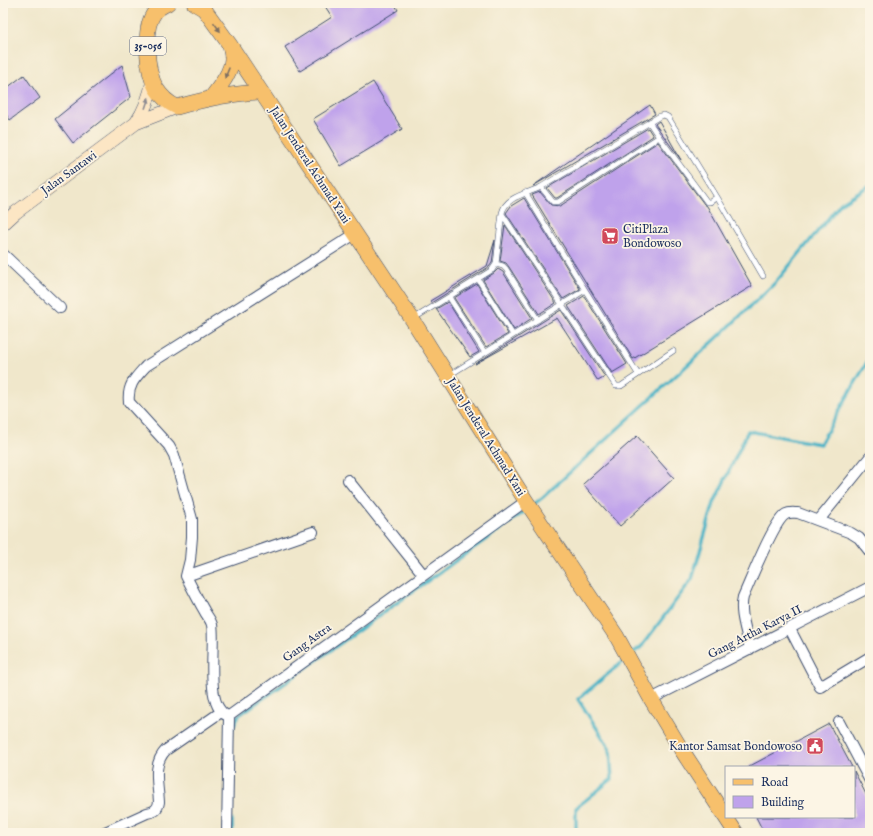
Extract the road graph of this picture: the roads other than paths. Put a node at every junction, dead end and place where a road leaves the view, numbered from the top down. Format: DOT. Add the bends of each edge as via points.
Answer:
graph roads {
  1 [pos="168,3"];
  2 [pos="199,5"];
  3 [pos="155,8"];
  4 [pos="230,45"];
  5 [pos="153,80"];
  6 [pos="261,92"];
  7 [pos="212,97"];
  8 [pos="177,107"];
  9 [pos="649,122"];
  10 [pos="136,123"];
  11 [pos="659,137"];
  12 [pos="541,187"];
  13 [pos="525,192"];
  14 [pos="717,197"];
  15 [pos="502,213"];
  16 [pos="3,224"];
  17 [pos="355,234"];
  18 [pos="3,254"];
  19 [pos="496,264"];
  20 [pos="763,276"];
  21 [pos="478,279"];
  22 [pos="585,290"];
  23 [pos="449,297"];
  24 [pos="563,304"];
  25 [pos="60,308"];
  26 [pos="412,319"];
  27 [pos="538,320"];
  28 [pos="513,335"];
  29 [pos="673,351"];
  30 [pos="485,353"];
  31 [pos="638,374"];
  32 [pos="447,376"];
  33 [pos="870,458"];
  34 [pos="348,480"];
  35 [pos="526,501"];
  36 [pos="819,520"];
  37 [pos="313,532"];
  38 [pos="870,552"];
  39 [pos="423,574"];
  40 [pos="186,576"];
  41 [pos="870,587"];
  42 [pos="790,629"];
  43 [pos="750,649"];
  44 [pos="870,657"];
  45 [pos="651,699"];
  46 [pos="225,714"];
  47 [pos="839,722"];
  48 [pos="870,782"];
  49 [pos="725,818"];
  50 [pos="725,818"];
  51 [pos="734,832"];
  52 [pos="103,833"];
  53 [pos="227,833"];
  1 -- 3 [label="main road"];
  2 -- 4 [label="main road, Jalan Jenderal Achmad Yani, one-way"];
  3 -- 5 [label="main road, 35-056" via="148,28"];
  4 -- 6 [label="main road, Jalan Jenderal Achmad Yani"];
  4 -- 7 [label="main road, one-way" via="232,59 226,78"];
  5 -- 8 [label="main road, 35-056" via="162,96"];
  10 -- 5 [label="main road, Jalan Santawi, one-way" via="143,114"];
  6 -- 7 [label="main road"];
  6 -- 17 [label="main road, Jalan Jenderal Achmad Yani"];
  7 -- 8 [label="main road"];
  8 -- 10 [label="main road, Jalan Santawi"];
  9 -- 11 [label="lane"];
  9 -- 12 [label="lane"];
  9 -- 14 [label="lane" via="660,116 668,117"];
  10 -- 16 [label="main road, Jalan Santawi"];
  11 -- 12 [label="lane" via="558,202 553,202"];
  11 -- 14 [label="lane" via="707,202"];
  12 -- 13 [label="lane"];
  13 -- 15 [label="lane" via="506,204"];
  13 -- 22 [label="lane"];
  14 -- 20 [label="lane"];
  15 -- 19 [label="lane"];
  15 -- 24 [label="lane"];
  17 -- 26 [label="main road, Jalan Jenderal Achmad Yani"];
  17 -- 40 [label="street" via="146,366 128,392 129,402 169,446 174,455 192,519 190,560"];
  18 -- 25 [label="street"];
  19 -- 21 [label="lane" via="492,270"];
  19 -- 27 [label="lane" via="506,269"];
  21 -- 23 [label="lane"];
  21 -- 28 [label="lane"];
  22 -- 24 [label="lane"];
  22 -- 31 [label="lane"];
  23 -- 26 [label="lane"];
  23 -- 30 [label="lane"];
  24 -- 27 [label="lane"];
  24 -- 31 [label="lane" via="616,386 621,386"];
  26 -- 32 [label="main road, Jalan Jenderal Achmad Yani"];
  27 -- 28 [label="lane"];
  28 -- 30 [label="lane"];
  29 -- 31 [label="lane"];
  30 -- 32 [label="lane"];
  32 -- 35 [label="main road, Jalan Jenderal Achmad Yani"];
  33 -- 36 [label="street"];
  34 -- 39 [label="street"];
  35 -- 39 [label="street, Gang Astra"];
  35 -- 45 [label="main road, Jalan Jenderal Achmad Yani" via="617,637"];
  36 -- 38 [label="street" via="859,538"];
  36 -- 43 [label="street" via="791,512 776,526 743,596 742,604"];
  37 -- 40 [label="street"];
  39 -- 46 [label="street, Gang Astra"];
  40 -- 46 [label="street" via="211,622 213,685 218,708"];
  41 -- 42 [label="street, Gang Artha Karya II"];
  42 -- 43 [label="street, Gang Artha Karya II"];
  42 -- 44 [label="street" via="820,687"];
  43 -- 45 [label="street, Gang Artha Karya II"];
  45 -- 50 [label="main road, Jalan Jenderal Achmad Yani"];
  46 -- 52 [label="street, Gang Astra" via="166,750 160,757 157,764 159,802 155,810"];
  46 -- 53 [label="street"];
  47 -- 48 [label="street"];
  49 -- 51 [label="main road, Jalan Jenderal Achmad Yani"];
}
